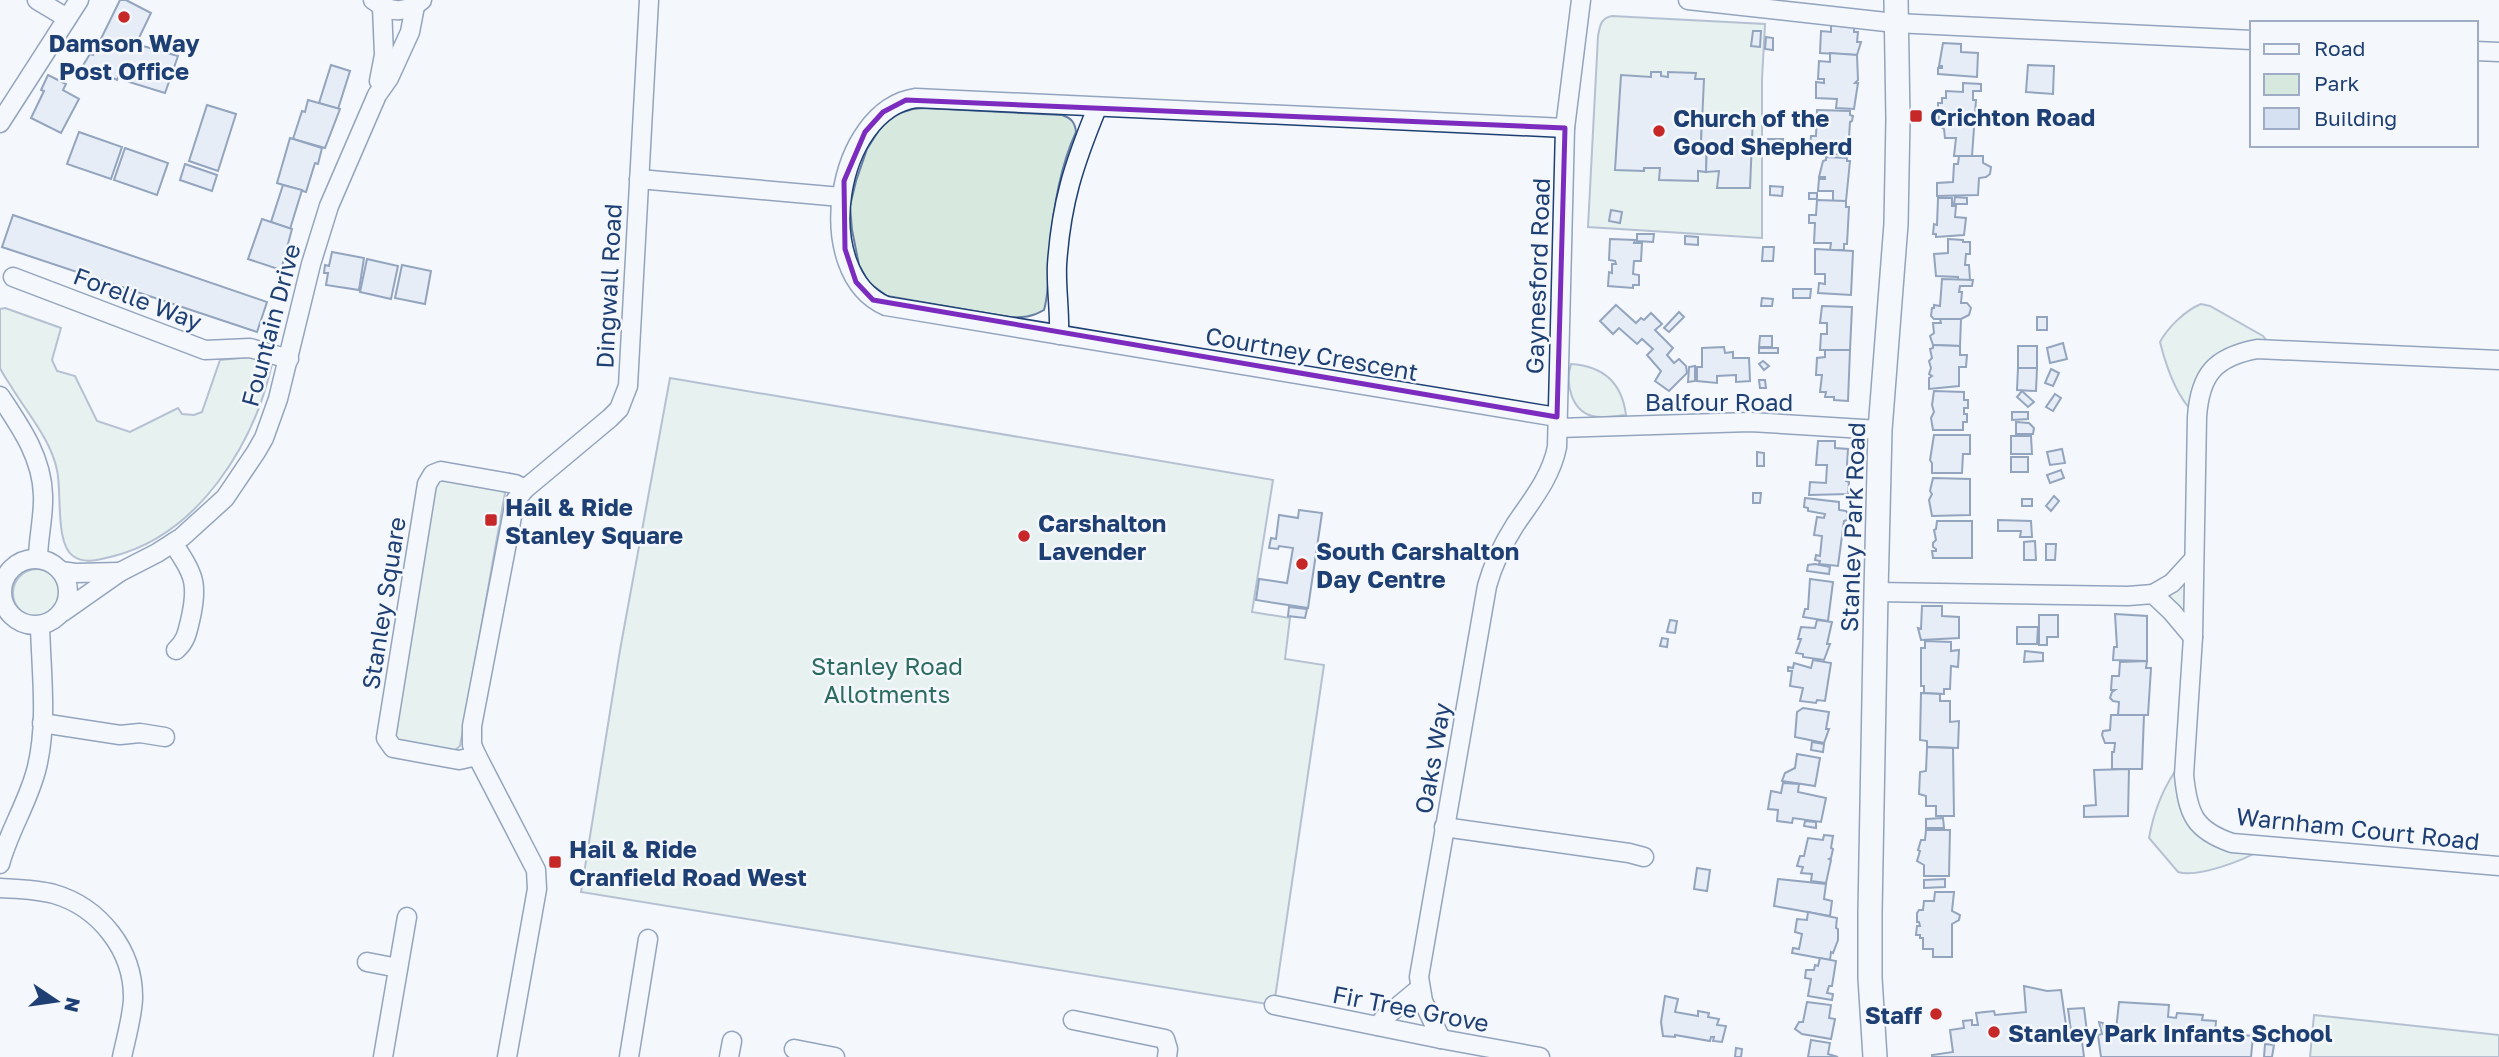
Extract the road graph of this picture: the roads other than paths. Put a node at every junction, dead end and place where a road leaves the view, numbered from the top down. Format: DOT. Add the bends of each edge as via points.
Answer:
graph roads {
  1 [pos="37,0"];
  2 [pos="79,0"];
  3 [pos="649,0"];
  4 [pos="1581,0"];
  5 [pos="1688,0"];
  6 [pos="377,3"];
  7 [pos="419,3"];
  8 [pos="1896,11"];
  9 [pos="67,18"];
  10 [pos="2250,40"];
  11 [pos="2478,51"];
  12 [pos="2499,52"];
  13 [pos="377,95"];
  14 [pos="1097,108"];
  15 [pos="0,123"];
  16 [pos="1565,128"];
  17 [pos="639,179"];
  18 [pos="841,197"];
  19 [pos="13,277"];
  20 [pos="1059,335"];
  21 [pos="289,359"];
  22 [pos="2499,360"];
  23 [pos="0,396"];
  24 [pos="1558,423"];
  25 [pos="1880,430"];
  26 [pos="525,489"];
  27 [pos="1507,540"];
  28 [pos="173,543"];
  29 [pos="38,559"];
  30 [pos="2194,559"];
  31 [pos="61,571"];
  32 [pos="120,572"];
  33 [pos="1876,592"];
  34 [pos="2153,594"];
  35 [pos="0,598"];
  36 [pos="63,612"];
  37 [pos="40,625"];
  38 [pos="2193,636"];
  39 [pos="176,650"];
  40 [pos="41,723"];
  41 [pos="165,737"];
  42 [pos="477,756"];
  43 [pos="1444,827"];
  44 [pos="1644,857"];
  45 [pos="0,864"];
  46 [pos="2499,866"];
  47 [pos="0,888"];
  48 [pos="407,917"];
  49 [pos="648,939"];
  50 [pos="367,962"];
  51 [pos="398,968"];
  52 [pos="1420,988"];
  53 [pos="1274,1005"];
  54 [pos="1073,1020"];
  55 [pos="1378,1026"];
  56 [pos="1441,1040"];
  57 [pos="794,1049"];
  58 [pos="122,1057"];
  59 [pos="383,1057"];
  60 [pos="507,1057"];
  61 [pos="629,1057"];
  62 [pos="835,1057"];
  63 [pos="1167,1057"];
  64 [pos="1540,1057"];
  65 [pos="1875,1057"];
  1 -- 9 [label="street"];
  2 -- 9 [label="street"];
  3 -- 17 [label="street, Dingwall Road"];
  4 -- 16 [label="street, Gaynesford Road"];
  5 -- 8 [label="street"];
  6 -- 7 [label="street" via="393,10"];
  6 -- 13 [label="street, Fountain Drive" via="384,55"];
  7 -- 13 [label="street, Fountain Drive" via="410,32"];
  8 -- 10 [label="street"];
  8 -- 25 [label="street, Stanley Park Road" via="1896,224"];
  9 -- 15 [label="street"];
  11 -- 12 [label="street"];
  13 -- 21 [label="street, Fountain Drive" via="335,187"];
  14 -- 16 [label="street, Courtney Crescent"];
  14 -- 18 [label="street, Courtney Crescent" via="906,100 883,112 865,132 849,164"];
  14 -- 20 [label="street" via="1067,187 1057,265"];
  16 -- 24 [label="street, Gaynesford Road"];
  17 -- 18 [label="street, Dingwall Road"];
  17 -- 26 [label="street, Dingwall Road" via="625,394 610,418"];
  18 -- 20 [label="street, Courtney Crescent" via="848,259 856,282 873,300 898,309"];
  19 -- 21 [label="street, Forelle Way" via="205,350 250,348"];
  20 -- 24 [label="street, Courtney Crescent"];
  21 -- 28 [label="street, Fountain Drive" via="272,418 251,461 225,498"];
  22 -- 30 [label="street, Warnham Court Road" via="2257,349 2220,362 2205,378 2198,400"];
  23 -- 29 [label="street" via="37,463 43,492"];
  24 -- 25 [label="street, Balfour Road" via="1749,422"];
  24 -- 27 [label="street, Gaynesford Road" via="1550,472"];
  25 -- 33 [label="street, Stanley Park Road"];
  26 -- 42 [label="street" via="512,508 477,699 471,737"];
  26 -- 42 [label="street, Stanley Square" via="442,471 433,474 427,484 387,738 393,748 459,760"];
  27 -- 43 [label="street, Oaks Way" via="1487,586"];
  28 -- 32 [label="street, Fountain Drive"];
  28 -- 39 [label="street" via="189,567 196,593 186,639"];
  29 -- 31 [label="street"];
  29 -- 35 [label="street" via="24,560 10,570"];
  30 -- 34 [label="street" via="2172,583"];
  30 -- 38 [label="street, Warnham Court Road"];
  31 -- 32 [label="street, Fountain Drive"];
  31 -- 36 [label="street" via="69,589"];
  32 -- 36 [label="street, Fountain Drive"];
  33 -- 34 [label="street"];
  33 -- 65 [label="street, Stanley Park Road" via="1870,912"];
  34 -- 38 [label="street"];
  35 -- 37 [label="street" via="19,621"];
  36 -- 37 [label="street"];
  37 -- 40 [label="street"];
  38 -- 46 [label="street, Warnham Court Road" via="2186,799 2191,814 2212,836 2232,843"];
  40 -- 41 [label="street"];
  40 -- 45 [label="street" via="37,767"];
  42 -- 60 [label="street" via="536,870 537,888"];
  43 -- 44 [label="street"];
  43 -- 52 [label="street, Oaks Way"];
  47 -- 58 [label="street" via="42,891 71,901 115,937 128,965 133,996"];
  48 -- 51 [label="street"];
  49 -- 61 [label="street"];
  50 -- 51 [label="street"];
  51 -- 59 [label="street"];
  52 -- 55 [label="street"];
  52 -- 56 [label="street, Oaks Way"];
  53 -- 55 [label="street, Fir Tree Grove"];
  54 -- 63 [label="street" via="1165,1039"];
  55 -- 56 [label="street, Fir Tree Grove"];
  56 -- 64 [label="street, Fir Tree Grove"];
  57 -- 62 [label="street"];
}
